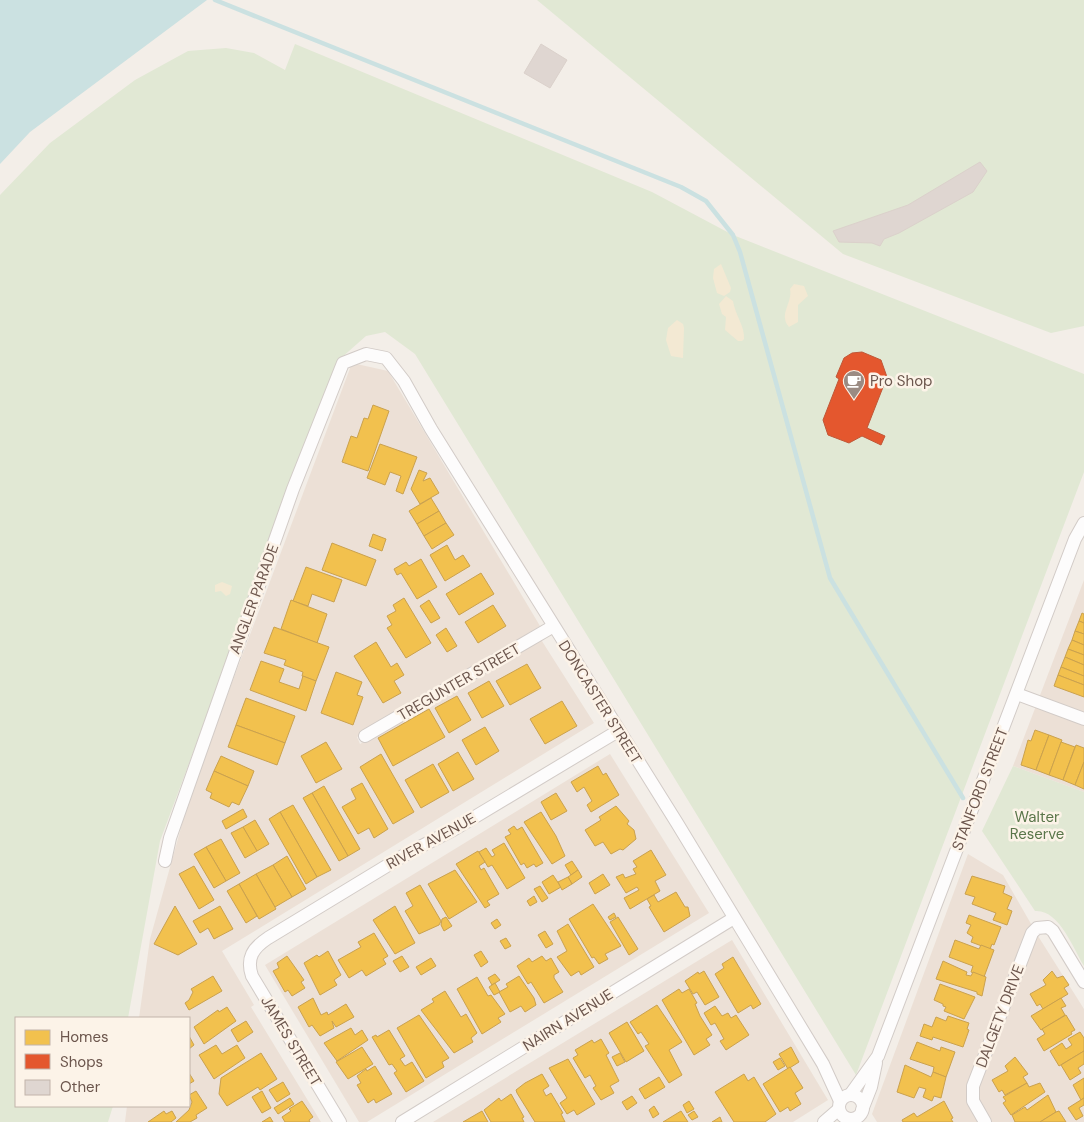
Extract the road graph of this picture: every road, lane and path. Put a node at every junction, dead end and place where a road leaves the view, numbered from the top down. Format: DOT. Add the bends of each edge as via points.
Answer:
graph roads {
  1 [pos="366,354"];
  2 [pos="1084,523"];
  3 [pos="552,627"];
  4 [pos="1017,694"];
  5 [pos="1084,719"];
  6 [pos="618,731"];
  7 [pos="365,736"];
  8 [pos="166,862"];
  9 [pos="734,918"];
  10 [pos="250,957"];
  11 [pos="1084,982"];
  12 [pos="878,1056"];
  13 [pos="850,1112"];
  14 [pos="340,1122"];
  15 [pos="402,1122"];
  16 [pos="824,1122"];
  17 [pos="985,1122"];
  1 -- 3 [label="street, DONCASTER STREET" via="386,358 404,381"];
  1 -- 8 [label="street, ANGLER PARADE" via="343,363 293,489 173,829"];
  2 -- 4 [label="street, STANFORD STREET" via="1075,538"];
  3 -- 6 [label="street, DONCASTER STREET"];
  3 -- 7 [label="street, TREGUNTER STREET"];
  4 -- 5 [label="street"];
  4 -- 12 [label="street, STANFORD STREET"];
  6 -- 9 [label="street, DONCASTER STREET"];
  6 -- 10 [label="street, RIVER AVENUE" via="268,938 254,949"];
  9 -- 13 [label="street, DONCASTER STREET"];
  9 -- 15 [label="street, NAIRN AVENUE"];
  10 -- 14 [label="street, JAMES STREET" via="250,971 255,982"];
  11 -- 17 [label="street, DALGETY DRIVE" via="1053,931 1042,926 1032,933 973,1086 973,1101"];
  12 -- 13 [label="street, STANFORD STREET"];
  12 -- 13 [label="street, STANFORD STREET" via="872,1087"];
  13 -- 16 [label="street"];
}
